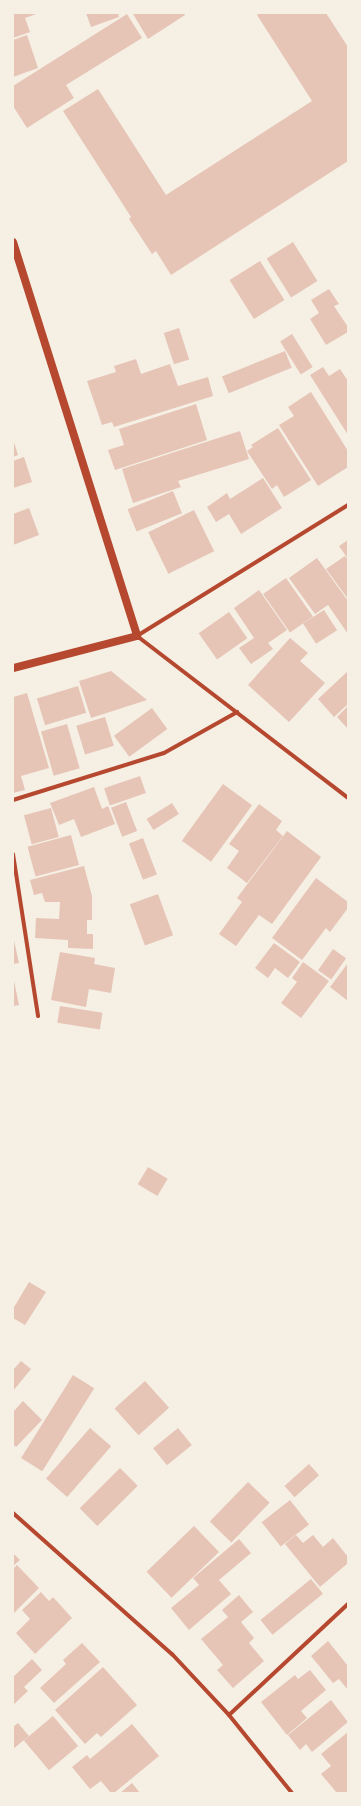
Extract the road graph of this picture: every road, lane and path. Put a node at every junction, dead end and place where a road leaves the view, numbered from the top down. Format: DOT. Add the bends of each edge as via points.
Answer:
graph roads {
  1 [pos="13,242"];
  2 [pos="348,506"];
  3 [pos="137,636"];
  4 [pos="13,668"];
  5 [pos="237,712"];
  6 [pos="348,798"];
  7 [pos="13,800"];
  8 [pos="13,854"];
  9 [pos="38,1016"];
  10 [pos="13,1513"];
  11 [pos="348,1604"];
  12 [pos="229,1715"];
  13 [pos="292,1793"];
  1 -- 3 [label="main road"];
  2 -- 3 [label="street"];
  3 -- 4 [label="main road"];
  3 -- 5 [label="street"];
  5 -- 6 [label="street"];
  5 -- 7 [label="street" via="164,753"];
  8 -- 9 [label="street"];
  10 -- 12 [label="street" via="172,1654"];
  11 -- 12 [label="street"];
  12 -- 13 [label="street"];
}
